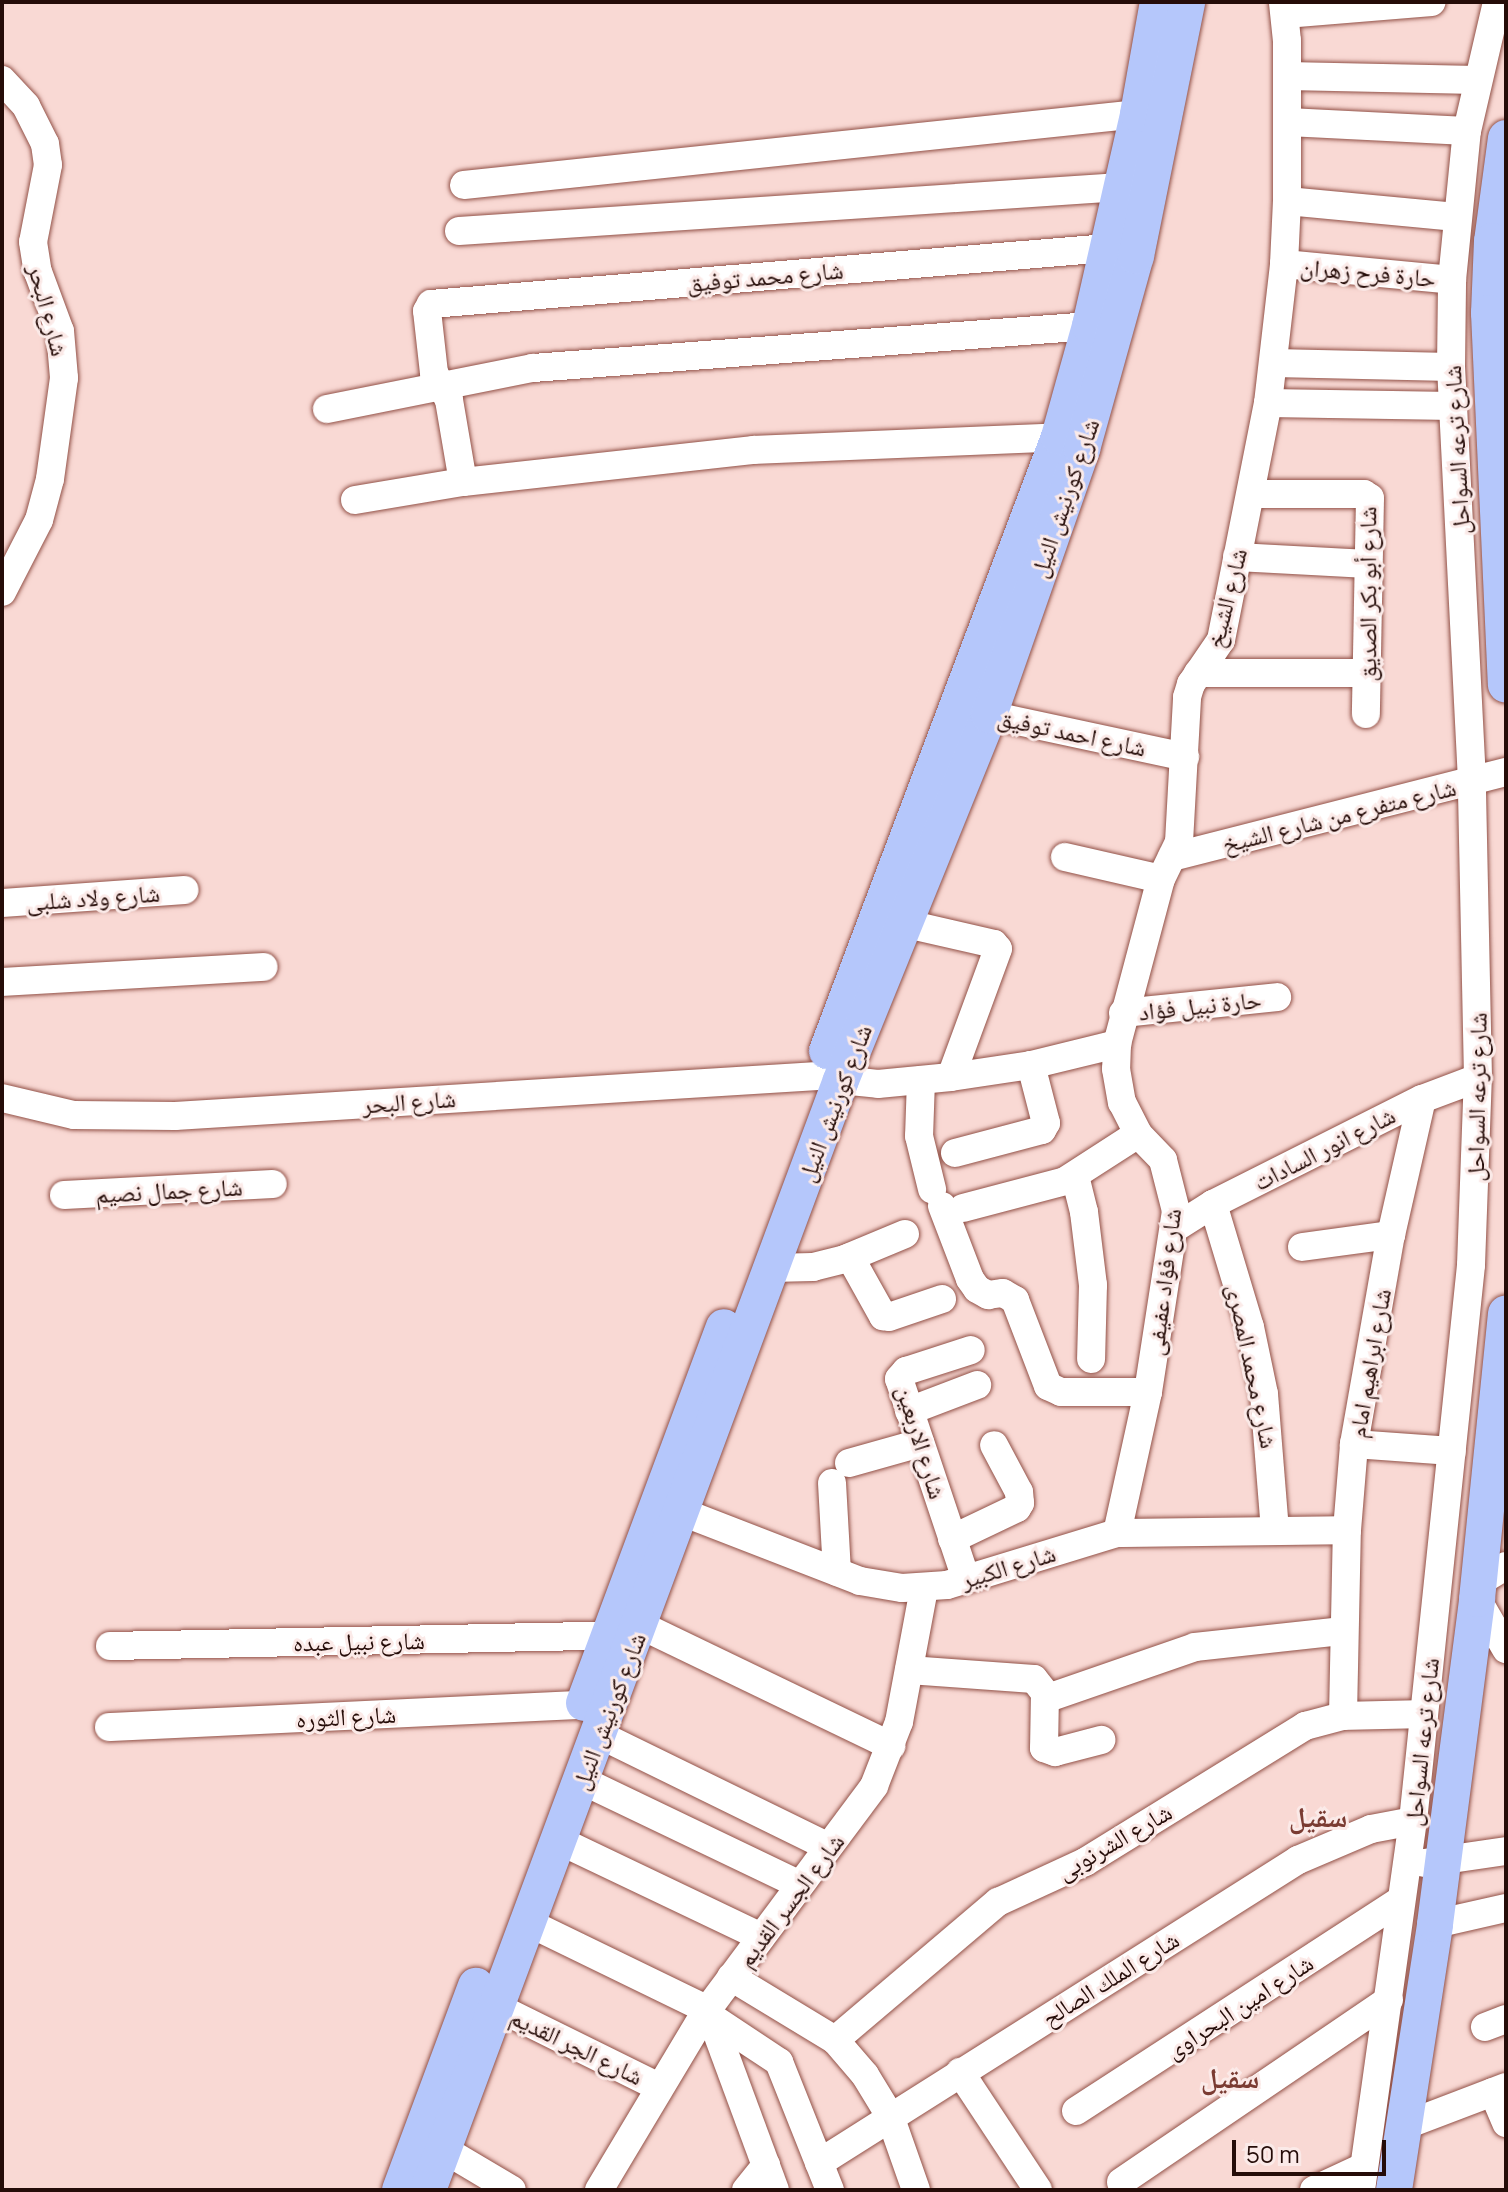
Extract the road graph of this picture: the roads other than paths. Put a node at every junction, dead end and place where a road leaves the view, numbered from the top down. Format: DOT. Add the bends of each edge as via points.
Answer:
graph roads {
  1 [pos="1158,2"];
  2 [pos="1187,2"];
  3 [pos="1432,2"];
  4 [pos="1497,2"];
  5 [pos="1284,8"];
  6 [pos="1287,76"];
  7 [pos="2,80"];
  8 [pos="1477,80"];
  9 [pos="1138,114"];
  10 [pos="1288,122"];
  11 [pos="1467,131"];
  12 [pos="1506,138"];
  13 [pos="464,185"];
  14 [pos="1121,187"];
  15 [pos="1287,201"];
  16 [pos="1456,217"];
  17 [pos="459,231"];
  18 [pos="1108,248"];
  19 [pos="1284,264"];
  20 [pos="1452,280"];
  21 [pos="1090,326"];
  22 [pos="1274,363"];
  23 [pos="1451,367"];
  24 [pos="441,384"];
  25 [pos="1268,403"];
  26 [pos="1453,406"];
  27 [pos="327,409"];
  28 [pos="1059,437"];
  29 [pos="463,482"];
  30 [pos="1252,494"];
  31 [pos="355,500"];
  32 [pos="1237,557"];
  33 [pos="1368,564"];
  34 [pos="2,592"];
  35 [pos="1198,673"];
  36 [pos="1366,673"];
  37 [pos="1506,685"];
  38 [pos="974,711"];
  39 [pos="1366,714"];
  40 [pos="1185,757"];
  41 [pos="1506,772"];
  42 [pos="1472,781"];
  43 [pos="1065,857"];
  44 [pos="1167,868"];
  45 [pos="185,890"];
  46 [pos="2,903"];
  47 [pos="907,924"];
  48 [pos="264,967"];
  49 [pos="2,982"];
  50 [pos="1277,997"];
  51 [pos="1123,1013"];
  52 [pos="1117,1044"];
  53 [pos="1031,1065"];
  54 [pos="951,1077"];
  55 [pos="829,1078"];
  56 [pos="1478,1078"];
  57 [pos="921,1080"];
  58 [pos="2,1098"];
  59 [pos="1422,1099"];
  60 [pos="1138,1134"];
  61 [pos="955,1153"];
  62 [pos="1075,1176"];
  63 [pos="273,1184"];
  64 [pos="64,1195"];
  65 [pos="946,1201"];
  66 [pos="1213,1204"];
  67 [pos="1175,1228"];
  68 [pos="905,1234"];
  69 [pos="1391,1235"];
  70 [pos="1302,1247"];
  71 [pos="850,1257"];
  72 [pos="771,1268"];
  73 [pos="942,1299"];
  74 [pos="1506,1313"];
  75 [pos="971,1350"];
  76 [pos="1091,1359"];
  77 [pos="1503,1370"];
  78 [pos="977,1385"];
  79 [pos="1148,1392"];
  80 [pos="707,1408"];
  81 [pos="909,1411"];
  82 [pos="920,1443"];
  83 [pos="1354,1444"];
  84 [pos="994,1445"];
  85 [pos="1499,1446"];
  86 [pos="1452,1451"];
  87 [pos="1496,1509"];
  88 [pos="682,1512"];
  89 [pos="1275,1530"];
  90 [pos="1347,1530"];
  91 [pos="1117,1533"];
  92 [pos="952,1539"];
  93 [pos="837,1572"];
  94 [pos="966,1579"];
  95 [pos="1487,1582"];
  96 [pos="924,1588"];
  97 [pos="624,1631"];
  98 [pos="1343,1631"];
  99 [pos="110,1646"];
  100 [pos="1506,1649"];
  101 [pos="909,1670"];
  102 [pos="1045,1699"];
  103 [pos="1424,1714"];
  104 [pos="1343,1716"];
  105 [pos="591,1720"];
  106 [pos="109,1727"];
  107 [pos="1101,1740"];
  108 [pos="891,1746"];
  109 [pos="581,1780"];
  110 [pos="1413,1821"];
  111 [pos="558,1840"];
  112 [pos="827,1846"];
  113 [pos="1506,1851"];
  114 [pos="1424,1863"];
  115 [pos="798,1884"];
  116 [pos="1401,1900"];
  117 [pos="1506,1908"];
  118 [pos="527,1922"];
  119 [pos="1435,1924"];
  120 [pos="761,1937"];
  121 [pos="731,1977"];
  122 [pos="1389,2000"];
  123 [pos="495,2006"];
  124 [pos="708,2013"];
  125 [pos="835,2040"];
  126 [pos="960,2072"];
  127 [pos="659,2087"];
  128 [pos="1500,2090"];
  129 [pos="1076,2111"];
  130 [pos="890,2116"];
  131 [pos="1506,2123"];
  132 [pos="1401,2127"];
  133 [pos="443,2149"];
  134 [pos="819,2163"];
  135 [pos="770,2177"];
  136 [pos="1362,2178"];
  137 [pos="1121,2182"];
  138 [pos="400,2190"];
  139 [pos="428,2190"];
  140 [pos="512,2190"];
  141 [pos="599,2190"];
  142 [pos="746,2190"];
  143 [pos="830,2190"];
  144 [pos="916,2190"];
  145 [pos="1038,2190"];
  146 [pos="1314,2190"];
  147 [pos="1394,2190"];
  1 -- 9 [label="main road, شارع كورنيش النيل"];
  2 -- 38 [label="main road, شارع كورنيش النيل" via="1147,207 1111,353 1082,449"];
  3 -- 5 [label="street"];
  4 -- 8 [label="street, شارع ترعه السواحل"];
  5 -- 6 [label="street, شارع الشيخ"];
  6 -- 8 [label="street"];
  6 -- 10 [label="street, شارع الشيخ"];
  7 -- 34 [label="street, شارع البحر" via="32,115 45,144 48,165 33,242 60,331 64,378 43,506"];
  8 -- 11 [label="street, شارع ترعه السواحل"];
  9 -- 13 [label="street"];
  9 -- 14 [label="main road, شارع كورنيش النيل"];
  10 -- 11 [label="street"];
  10 -- 15 [label="street, شارع الشيخ"];
  11 -- 16 [label="street, شارع ترعه السواحل"];
  12 -- 37 [label="main road, شارع ترعه السواحل" via="1489,313"];
  14 -- 17 [label="street"];
  14 -- 18 [label="main road, شارع كورنيش النيل"];
  15 -- 16 [label="street"];
  15 -- 19 [label="street, شارع الشيخ"];
  16 -- 20 [label="street, شارع ترعه السواحل"];
  18 -- 21 [label="main road, شارع كورنيش النيل"];
  18 -- 24 [label="street, شارع محمد توفيق" via="434,304 427,311 434,373"];
  19 -- 20 [label="street, حارة فرح زهران"];
  19 -- 22 [label="street, شارع الشيخ"];
  20 -- 23 [label="street, شارع ترعه السواحل"];
  21 -- 24 [label="street" via="621,359"];
  21 -- 28 [label="main road, شارع كورنيش النيل"];
  22 -- 23 [label="street"];
  22 -- 25 [label="street, شارع الشيخ"];
  23 -- 26 [label="street, شارع ترعه السواحل"];
  24 -- 27 [label="street"];
  24 -- 29 [label="street" via="449,400"];
  25 -- 26 [label="street"];
  25 -- 30 [label="street, شارع الشيخ"];
  26 -- 42 [label="street, شارع ترعه السواحل"];
  28 -- 29 [label="street" via="754,450"];
  28 -- 38 [label="main road, شارع كورنيش النيل"];
  29 -- 31 [label="street"];
  30 -- 32 [label="street, شارع الشيخ"];
  30 -- 33 [label="street, شارع أبو بكر الصديق" via="1368,495"];
  32 -- 33 [label="street"];
  32 -- 35 [label="street, شارع الشيخ" via="1221,640"];
  33 -- 36 [label="street, شارع أبو بكر الصديق"];
  35 -- 36 [label="street"];
  35 -- 40 [label="street, شارع الشيخ" via="1187,697"];
  36 -- 39 [label="street, شارع أبو بكر الصديق"];
  38 -- 40 [label="street, شارع احمد توفيق"];
  38 -- 47 [label="main road, شارع كورنيش النيل"];
  38 -- 55 [label="main road, شارع كورنيش النيل"];
  40 -- 44 [label="street, شارع الشيخ" via="1182,825"];
  41 -- 42 [label="street, شارع متفرع من شارع الشيخ"];
  42 -- 44 [label="street, شارع متفرع من شارع الشيخ"];
  42 -- 56 [label="street, شارع ترعه السواحل"];
  43 -- 44 [label="street"];
  44 -- 51 [label="street, شارع الشيخ"];
  45 -- 46 [label="street, شارع ولاد شلبى"];
  47 -- 54 [label="street" via="998,949"];
  47 -- 55 [label="main road, شارع كورنيش النيل"];
  48 -- 49 [label="street"];
  50 -- 51 [label="street, حارة نبيل فؤاد"];
  51 -- 52 [label="street, شارع الشيخ"];
  52 -- 53 [label="street"];
  52 -- 60 [label="street, شارع فؤاد عفيفى" via="1118,1085"];
  53 -- 54 [label="street"];
  53 -- 61 [label="street" via="1046,1123 1042,1130"];
  54 -- 57 [label="street"];
  55 -- 57 [label="street" via="878,1084"];
  55 -- 58 [label="street, شارع البحر" via="162,1116 74,1115"];
  55 -- 72 [label="main road, شارع كورنيش النيل"];
  55 -- 80 [label="main road, شارع كورنيش النيل"];
  56 -- 59 [label="street, شارع انور السادات"];
  56 -- 86 [label="street, شارع ترعه السواحل" via="1471,1265"];
  57 -- 65 [label="street" via="919,1136"];
  59 -- 66 [label="street, شارع انور السادات"];
  59 -- 69 [label="street, شارع ابراهيم امام"];
  60 -- 62 [label="street"];
  60 -- 67 [label="street, شارع فؤاد عفيفى" via="1163,1160 1174,1193"];
  62 -- 65 [label="street"];
  62 -- 76 [label="street" via="1093,1285"];
  63 -- 64 [label="street, شارع جمال نصيم"];
  65 -- 79 [label="street" via="977,1289 1015,1300 1048,1386 1061,1392"];
  66 -- 67 [label="street, شارع انور السادات"];
  66 -- 89 [label="street, شارع محمد المصرى" via="1264,1394"];
  67 -- 79 [label="street, شارع فؤاد عفيفى"];
  68 -- 71 [label="street"];
  69 -- 70 [label="street"];
  69 -- 83 [label="street, شارع ابراهيم امام"];
  71 -- 72 [label="street" via="813,1267"];
  71 -- 73 [label="street" via="883,1316"];
  72 -- 80 [label="main road, شارع كورنيش النيل"];
  74 -- 77 [label="main road, شارع ترعه السواحل"];
  75 -- 81 [label="street, شارع الاربعين" via="902,1374"];
  77 -- 85 [label="main road, شارع ترعه السواحل"];
  78 -- 81 [label="street"];
  79 -- 91 [label="street, شارع فؤاد عفيفى"];
  80 -- 88 [label="main road, شارع كورنيش النيل"];
  80 -- 97 [label="main road, شارع كورنيش النيل"];
  81 -- 82 [label="street, شارع الاربعين"];
  82 -- 92 [label="street, شارع الاربعين"];
  82 -- 93 [label="street" via="841,1473"];
  83 -- 86 [label="street"];
  83 -- 90 [label="street, شارع ابراهيم امام"];
  84 -- 92 [label="street" via="1020,1503"];
  85 -- 87 [label="main road, شارع ترعه السواحل"];
  86 -- 103 [label="street, شارع ترعه السواحل"];
  87 -- 95 [label="main road, شارع ترعه السواحل"];
  88 -- 93 [label="street, شارع الكبير"];
  88 -- 97 [label="main road, شارع كورنيش النيل"];
  89 -- 90 [label="street, شارع الكبير"];
  89 -- 91 [label="street, شارع الكبير"];
  90 -- 98 [label="street, شارع ابراهيم امام"];
  91 -- 94 [label="street, شارع الكبير"];
  92 -- 94 [label="street, شارع الاربعين"];
  93 -- 96 [label="street, شارع الكبير" via="881,1586"];
  94 -- 96 [label="street, شارع الكبير"];
  95 -- 100 [label="street"];
  95 -- 114 [label="main road, شارع ترعه السواحل"];
  96 -- 101 [label="street, شارع الجسر القديم"];
  97 -- 99 [label="street, شارع نبيل عبده"];
  97 -- 105 [label="main road, شارع كورنيش النيل"];
  97 -- 108 [label="street"];
  98 -- 102 [label="street" via="1195,1647"];
  98 -- 104 [label="street, شارع ابراهيم امام"];
  101 -- 102 [label="street" via="1034,1679 1042,1685"];
  101 -- 108 [label="street, شارع الجسر القديم"];
  102 -- 107 [label="street" via="1044,1748 1055,1752"];
  103 -- 104 [label="street, شارع الشرنوبى"];
  103 -- 110 [label="street, شارع ترعه السواحل"];
  104 -- 125 [label="street, شارع الشرنوبى" via="1305,1726 1085,1862 998,1902"];
  105 -- 106 [label="street, شارع الثوره"];
  105 -- 109 [label="main road, شارع كورنيش النيل"];
  105 -- 112 [label="street"];
  105 -- 138 [label="main road, شارع كورنيش النيل"];
  108 -- 112 [label="street, شارع الجسر القديم" via="860,1808"];
  109 -- 111 [label="main road, شارع كورنيش النيل"];
  109 -- 115 [label="street"];
  110 -- 114 [label="street, شارع ترعه السواحل"];
  110 -- 126 [label="street, شارع الملك الصالح" via="1371,1829 1298,1860"];
  111 -- 118 [label="main road, شارع كورنيش النيل"];
  111 -- 120 [label="street"];
  112 -- 115 [label="street, شارع الجسر القديم"];
  113 -- 114 [label="street"];
  114 -- 116 [label="street, شارع ترعه السواحل"];
  114 -- 119 [label="main road, شارع ترعه السواحل"];
  115 -- 120 [label="street, شارع الجسر القديم"];
  116 -- 122 [label="street, شارع ترعه السواحل"];
  116 -- 129 [label="street, شارع امين البحراوى"];
  117 -- 119 [label="street"];
  118 -- 123 [label="main road, شارع كورنيش النيل"];
  118 -- 124 [label="street"];
  119 -- 132 [label="main road, شارع ترعه السواحل"];
  120 -- 121 [label="street, شارع الجسر القديم"];
  121 -- 124 [label="street, شارع الجسر القديم"];
  121 -- 125 [label="street"];
  122 -- 136 [label="street, شارع ترعه السواحل"];
  122 -- 137 [label="street"];
  123 -- 127 [label="street, شارع الجر القديم"];
  123 -- 133 [label="main road, شارع كورنيش النيل"];
  124 -- 127 [label="street, شارع الجسر القديم"];
  124 -- 134 [label="street" via="779,2062"];
  124 -- 135 [label="street"];
  125 -- 130 [label="street"];
  126 -- 130 [label="street, شارع الملك الصالح"];
  126 -- 145 [label="street"];
  127 -- 141 [label="street, شارع الجسر القديم"];
  128 -- 131 [label="street"];
  128 -- 132 [label="street"];
  130 -- 134 [label="street, شارع الملك الصالح"];
  130 -- 144 [label="street"];
  132 -- 147 [label="main road, شارع ترعه السواحل"];
  133 -- 139 [label="main road, شارع كورنيش النيل"];
  133 -- 140 [label="street"];
  134 -- 143 [label="street"];
  135 -- 142 [label="street"];
  136 -- 146 [label="street"];
}
